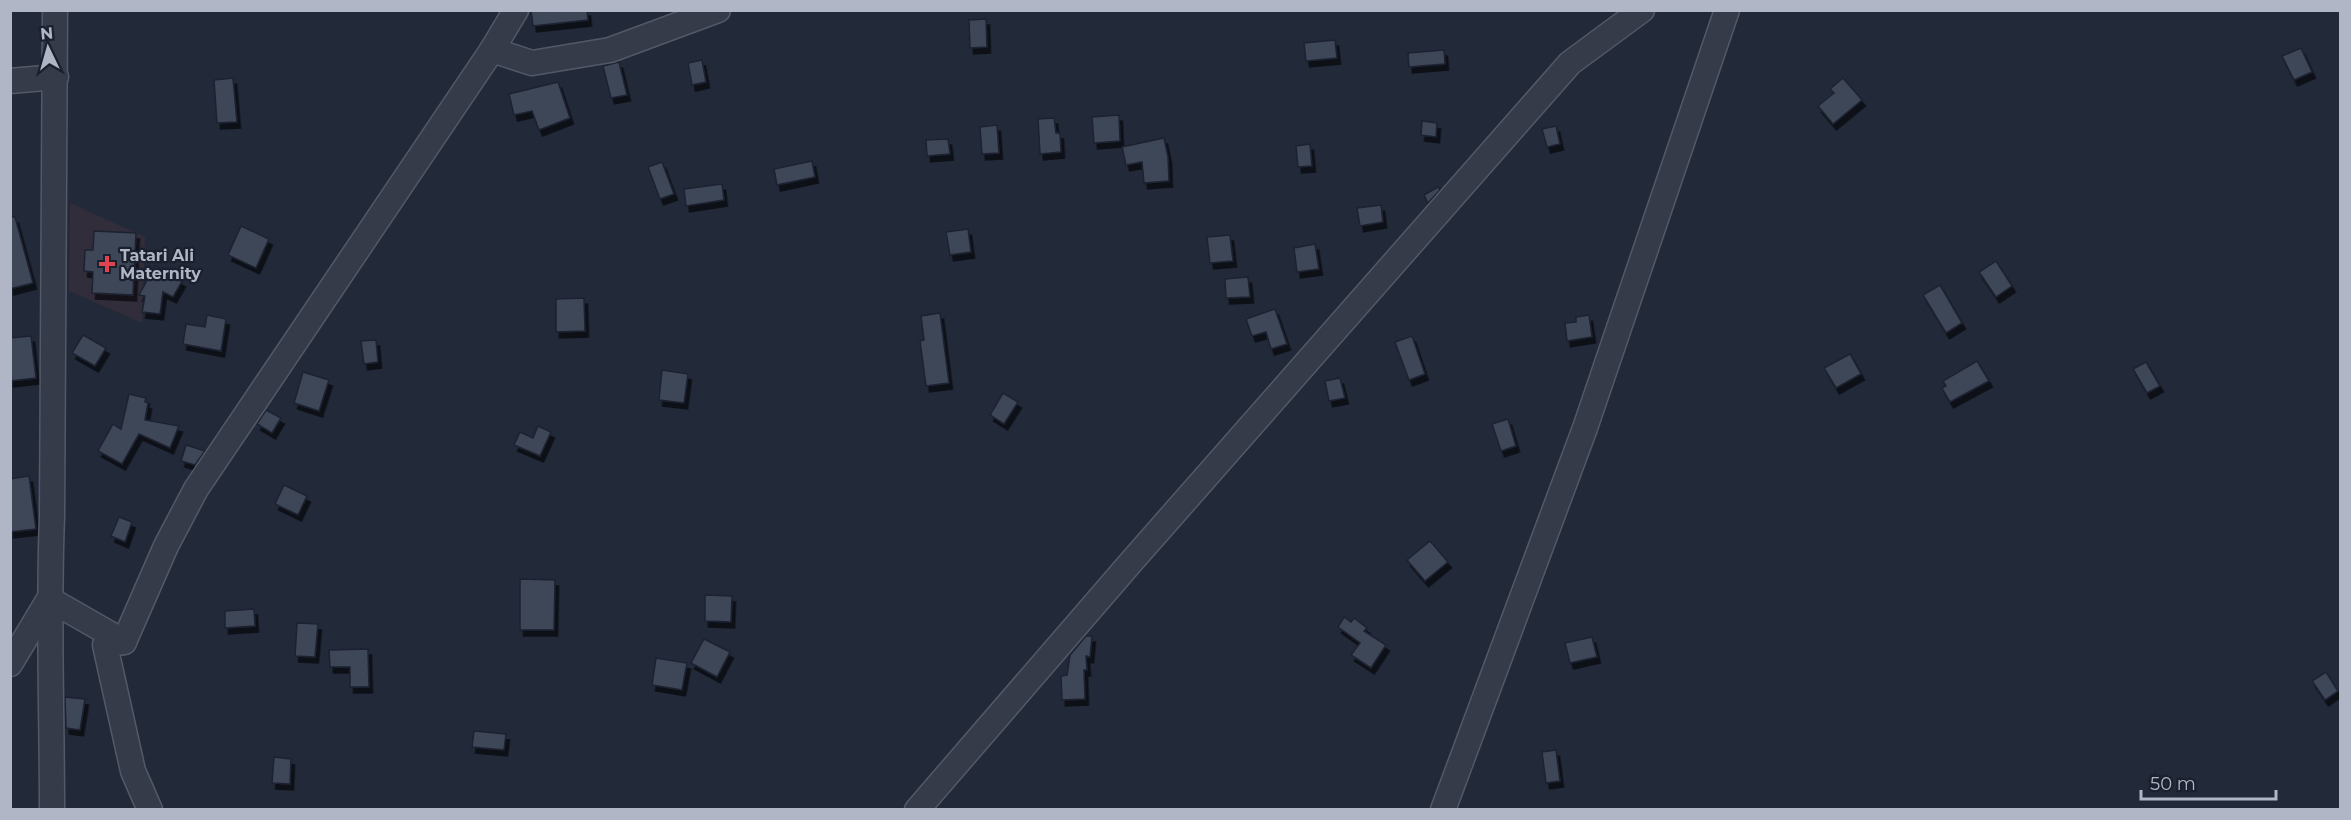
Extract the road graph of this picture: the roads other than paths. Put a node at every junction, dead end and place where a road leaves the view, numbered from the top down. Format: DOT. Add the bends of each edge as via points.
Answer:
graph roads {
  1 [pos="55,10"];
  2 [pos="516,10"];
  3 [pos="718,10"];
  4 [pos="1642,10"];
  5 [pos="1727,10"];
  6 [pos="492,50"];
  7 [pos="56,77"];
  8 [pos="10,81"];
  9 [pos="49,599"];
  10 [pos="124,642"];
  11 [pos="10,664"];
  12 [pos="52,810"];
  13 [pos="150,810"];
  14 [pos="917,810"];
  15 [pos="1443,810"];
  1 -- 7 [label="street"];
  2 -- 6 [label="street"];
  3 -- 6 [label="street" via="610,50 532,63"];
  4 -- 14 [label="street" via="1570,63"];
  5 -- 15 [label="street" via="1585,428"];
  6 -- 10 [label="street" via="196,489"];
  7 -- 8 [label="street"];
  7 -- 9 [label="street"];
  9 -- 10 [label="street"];
  9 -- 11 [label="street"];
  9 -- 12 [label="street"];
  10 -- 13 [label="street" via="105,645 134,771"];
}
